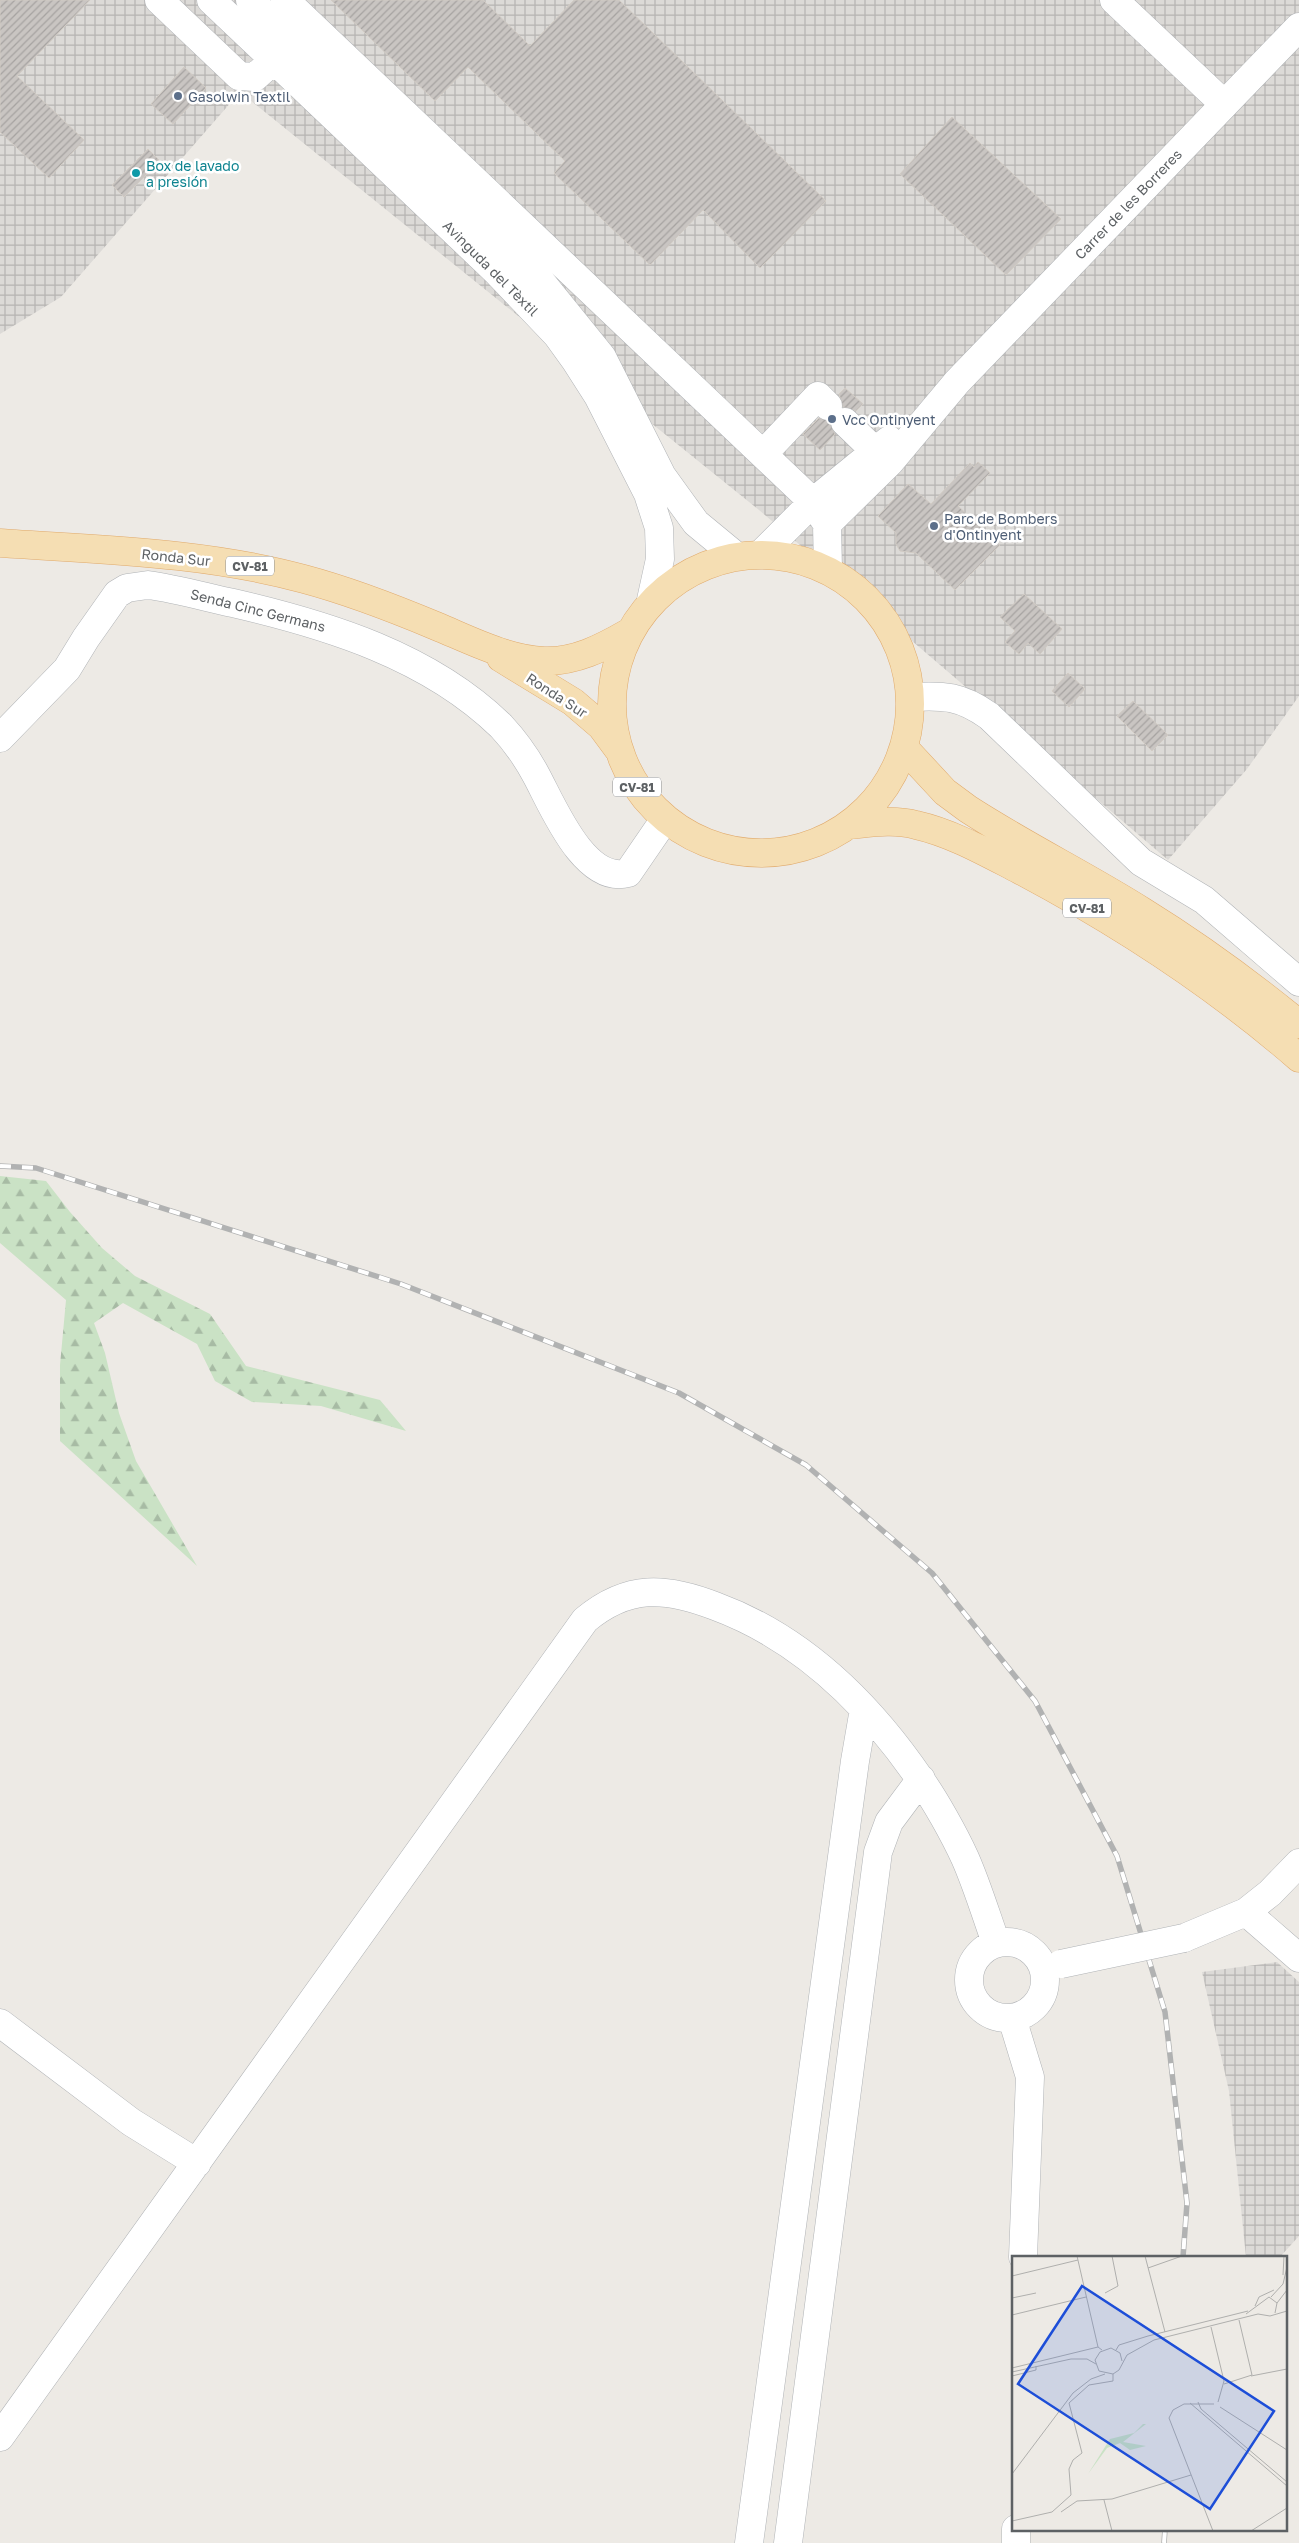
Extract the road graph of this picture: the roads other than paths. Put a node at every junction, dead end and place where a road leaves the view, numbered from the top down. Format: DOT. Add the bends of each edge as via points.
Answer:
graph roads {
  1 [pos="159,0"];
  2 [pos="211,0"];
  3 [pos="250,0"];
  4 [pos="285,0"];
  5 [pos="1114,0"];
  6 [pos="1299,27"];
  7 [pos="274,60"];
  8 [pos="1224,104"];
  9 [pos="957,382"];
  10 [pos="875,451"];
  11 [pos="762,454"];
  12 [pos="820,513"];
  13 [pos="0,543"];
  14 [pos="748,555"];
  15 [pos="828,570"];
  16 [pos="652,600"];
  17 [pos="628,633"];
  18 [pos="487,648"];
  19 [pos="911,697"];
  20 [pos="0,738"];
  21 [pos="618,750"];
  22 [pos="907,751"];
  23 [pos="665,819"];
  24 [pos="848,825"];
  25 [pos="1299,982"];
  26 [pos="1299,1024"];
  27 [pos="1299,1058"];
  28 [pos="864,1709"];
  29 [pos="921,1779"];
  30 [pos="1299,1863"];
  31 [pos="1246,1912"];
  32 [pos="996,1943"];
  33 [pos="1299,1958"];
  34 [pos="1052,1967"];
  35 [pos="1012,2018"];
  36 [pos="0,2023"];
  37 [pos="197,2163"];
  38 [pos="1023,2256"];
  39 [pos="0,2438"];
  40 [pos="1016,2530"];
  41 [pos="750,2543"];
  42 [pos="788,2543"];
  43 [pos="1016,2543"];
  1 -- 7 [label="street" via="239,76 256,77"];
  2 -- 7 [label="street, Avinguda del Tèxtil"];
  3 -- 14 [label="street, Avinguda del Tèxtil" via="497,235 543,284 602,357 662,476 680,501 696,522"];
  4 -- 11 [label="street"];
  5 -- 8 [label="street"];
  6 -- 8 [label="street, Carrer de les Borreres"];
  7 -- 16 [label="street, Avinguda del Tèxtil" via="496,271 551,329 575,360 598,396 648,494 659,528 660,559"];
  8 -- 9 [label="street, Carrer de les Borreres"];
  9 -- 10 [label="street"];
  9 -- 12 [label="street" via="890,462"];
  10 -- 11 [label="street" via="818,396"];
  10 -- 12 [label="street"];
  11 -- 12 [label="street"];
  12 -- 14 [label="street"];
  12 -- 15 [label="street"];
  13 -- 18 [label="main road, Ronda Sur / CV-81" via="182,556 247,566 356,595"];
  14 -- 15 [label="main road, CV-81" via="795,558"];
  14 -- 16 [label="main road, CV-81" via="690,571"];
  15 -- 19 [label="main road, CV-81" via="860,593 886,623 896,640"];
  16 -- 17 [label="main road, CV-81"];
  17 -- 18 [label="main road, Ronda Sur / CV-81" via="565,661 542,661"];
  17 -- 21 [label="main road, CV-81" via="614,670 611,710"];
  18 -- 21 [label="main road, Ronda Sur / CV-81" via="573,702 601,726"];
  19 -- 22 [label="main road, CV-81"];
  19 -- 25 [label="street" via="955,698 972,704 989,716 1141,862 1204,900"];
  20 -- 23 [label="street, Senda Cinc Germans" via="67,669 117,594 127,588 148,585 324,626 418,667 452,688 502,728 528,762 572,843 600,867 621,875 628,873"];
  21 -- 23 [label="main road, CV-81" via="637,787"];
  22 -- 24 [label="main road, CV-81" via="886,788"];
  22 -- 26 [label="main road, CV-81" via="945,792 968,809 1164,925 1259,991"];
  23 -- 24 [label="main road, CV-81" via="698,839 736,851 756,852 804,846"];
  24 -- 27 [label="main road, CV-81" via="913,824 950,836 998,859 1142,942 1231,1003"];
  28 -- 29 [label="street"];
  28 -- 37 [label="street" via="815,1661 744,1616 688,1595 663,1591 639,1592 600,1607 585,1620"];
  28 -- 41 [label="street"];
  29 -- 32 [label="street" via="965,1858"];
  29 -- 42 [label="street" via="889,1822 878,1852"];
  30 -- 31 [label="street"];
  31 -- 33 [label="street"];
  31 -- 34 [label="street, bridge" via="1184,1938"];
  32 -- 34 [label="street" via="1020,1944"];
  32 -- 35 [label="street" via="975,1958 970,1970 970,1988 978,2005 988,2013"];
  34 -- 35 [label="street" via="1035,2006"];
  35 -- 38 [label="street" via="1030,2077"];
  36 -- 37 [label="street" via="131,2122"];
  37 -- 39 [label="street"];
  40 -- 43 [label="street"];
}
